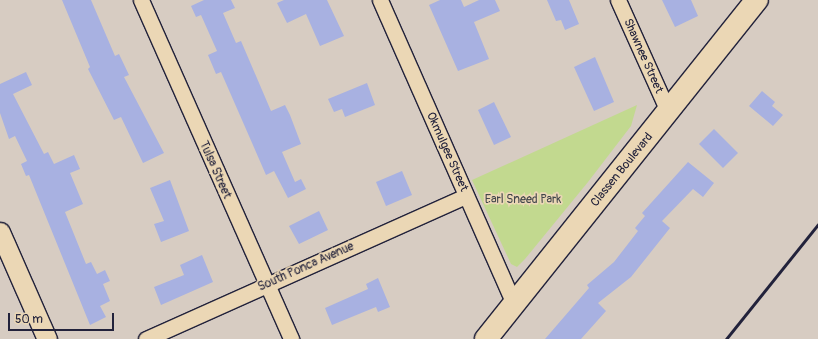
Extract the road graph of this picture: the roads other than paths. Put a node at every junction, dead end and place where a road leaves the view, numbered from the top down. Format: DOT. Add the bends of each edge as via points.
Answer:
graph roads {
  1 [pos="140,0"];
  2 [pos="380,0"];
  3 [pos="618,0"];
  4 [pos="757,0"];
  5 [pos="668,111"];
  6 [pos="466,196"];
  7 [pos="0,232"];
  8 [pos="266,285"];
  9 [pos="514,304"];
  10 [pos="47,339"];
  11 [pos="146,339"];
  12 [pos="291,339"];
  13 [pos="486,339"];
  1 -- 8 [label="street, Tulsa Street"];
  2 -- 6 [label="street, Okmulgee Street"];
  3 -- 5 [label="street, Shawnee Street"];
  4 -- 5 [label="main road, Classen Boulevard"];
  5 -- 9 [label="main road, Classen Boulevard"];
  6 -- 8 [label="street, South Ponca Avenue"];
  6 -- 9 [label="street, Okmulgee Street"];
  7 -- 10 [label="street"];
  8 -- 11 [label="street, South Ponca Avenue"];
  8 -- 12 [label="street, Tulsa Street"];
  9 -- 13 [label="main road, Classen Boulevard"];
}
